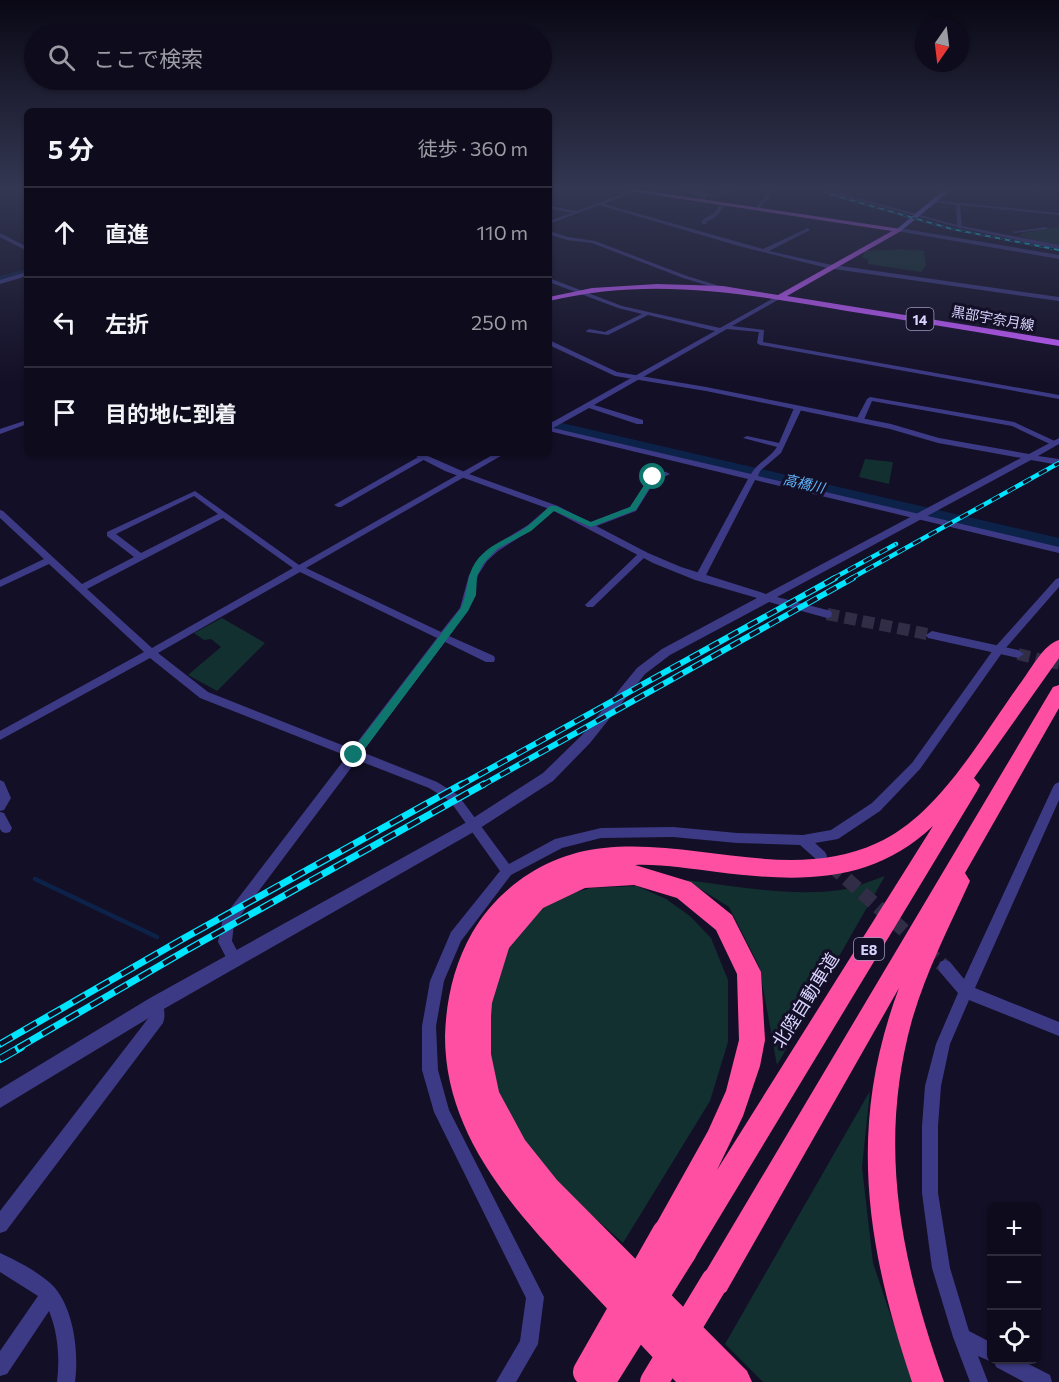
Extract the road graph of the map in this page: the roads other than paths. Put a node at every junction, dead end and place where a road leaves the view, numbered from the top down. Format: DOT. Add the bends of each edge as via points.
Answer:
graph roads {
  1 [pos="622,253"];
  2 [pos="774,253"];
  3 [pos="857,253"];
  4 [pos="1038,253"];
  5 [pos="1059,257"];
  6 [pos="835,266"];
  7 [pos="24,275"];
  8 [pos="552,281"];
  9 [pos="0,282"];
  10 [pos="723,288"];
  11 [pos="582,292"];
  12 [pos="781,296"];
  13 [pos="552,298"];
  14 [pos="1059,299"];
  15 [pos="648,313"];
  16 [pos="723,328"];
  17 [pos="589,331"];
  18 [pos="552,343"];
  19 [pos="1059,343"];
  20 [pos="636,378"];
  21 [pos="1059,397"];
  22 [pos="588,405"];
  23 [pos="798,408"];
  24 [pos="860,420"];
  25 [pos="639,422"];
  26 [pos="24,423"];
  27 [pos="552,426"];
  28 [pos="552,429"];
  29 [pos="0,432"];
  30 [pos="747,438"];
  31 [pos="1057,442"];
  32 [pos="782,446"];
  33 [pos="419,456"];
  34 [pos="497,456"];
  35 [pos="1030,456"];
  36 [pos="1059,462"];
  37 [pos="666,474"];
  38 [pos="460,476"];
  39 [pos="753,477"];
  40 [pos="338,505"];
  41 [pos="553,507"];
  42 [pos="0,513"];
  43 [pos="224,514"];
  44 [pos="918,516"];
  45 [pos="591,525"];
  46 [pos="1059,550"];
  47 [pos="643,554"];
  48 [pos="140,557"];
  49 [pos="50,560"];
  50 [pos="298,568"];
  51 [pos="700,577"];
  52 [pos="1059,581"];
  53 [pos="0,584"];
  54 [pos="81,588"];
  55 [pos="767,597"];
  56 [pos="590,605"];
  57 [pos="827,614"];
  58 [pos="932,635"];
  59 [pos="442,636"];
  60 [pos="1059,647"];
  61 [pos="1000,648"];
  62 [pos="151,653"];
  63 [pos="1018,654"];
  64 [pos="490,659"];
  65 [pos="1059,692"];
  66 [pos="0,736"];
  67 [pos="1022,753"];
  68 [pos="354,755"];
  69 [pos="0,785"];
  70 [pos="1059,787"];
  71 [pos="0,806"];
  72 [pos="472,826"];
  73 [pos="803,840"];
  74 [pos="821,856"];
  75 [pos="507,871"];
  76 [pos="235,960"];
  77 [pos="945,967"];
  78 [pos="966,991"];
  79 [pos="156,1004"];
  80 [pos="1059,1029"];
  81 [pos="0,1099"];
  82 [pos="0,1225"];
  83 [pos="675,1242"];
  84 [pos="0,1262"];
  85 [pos="49,1295"];
  86 [pos="962,1337"];
  87 [pos="987,1350"];
  88 [pos="1012,1364"];
  89 [pos="0,1367"];
  90 [pos="592,1379"];
  91 [pos="66,1382"];
  92 [pos="505,1382"];
  93 [pos="654,1382"];
  94 [pos="698,1382"];
  95 [pos="736,1382"];
  96 [pos="928,1382"];
  97 [pos="979,1382"];
  98 [pos="1043,1382"];
  1 -- 10 [label="street"];
  2 -- 6 [label="street"];
  3 -- 6 [label="main road"];
  4 -- 5 [label="street"];
  6 -- 12 [label="main road"];
  6 -- 14 [label="street"];
  7 -- 9 [label="street"];
  8 -- 11 [label="street"];
  10 -- 11 [label="main road, 黒部宇奈月線 / 14" via="650,286"];
  10 -- 12 [label="main road, 黒部宇奈月線 / 14"];
  11 -- 13 [label="main road, 黒部宇奈月線 / 14"];
  11 -- 15 [label="street"];
  12 -- 16 [label="street"];
  12 -- 19 [label="main road, 黒部宇奈月線 / 14"];
  15 -- 16 [label="street"];
  15 -- 17 [label="street" via="606,334"];
  16 -- 20 [label="street"];
  16 -- 21 [label="street" via="762,331 760,343 768,345"];
  18 -- 20 [label="street" via="600,368"];
  20 -- 22 [label="street"];
  20 -- 23 [label="street"];
  22 -- 25 [label="street"];
  22 -- 27 [label="street"];
  23 -- 24 [label="street"];
  23 -- 32 [label="street"];
  24 -- 31 [label="street" via="870,399 1014,424"];
  24 -- 35 [label="street" via="938,440"];
  26 -- 29 [label="street"];
  28 -- 39 [label="street"];
  30 -- 32 [label="street"];
  31 -- 35 [label="street"];
  32 -- 39 [label="street"];
  33 -- 38 [label="street"];
  33 -- 40 [label="street"];
  34 -- 38 [label="street"];
  35 -- 36 [label="street"];
  35 -- 44 [label="street"];
  37 -- 45 [label="street" via="656,474 633,509"];
  38 -- 41 [label="street"];
  38 -- 50 [label="street"];
  39 -- 44 [label="street"];
  39 -- 51 [label="street"];
  41 -- 45 [label="street"];
  41 -- 59 [label="street" via="528,530 494,548 479,563 464,609"];
  42 -- 49 [label="street"];
  43 -- 48 [label="street"];
  43 -- 48 [label="street" via="195,493 110,534"];
  43 -- 50 [label="street"];
  44 -- 46 [label="street"];
  44 -- 55 [label="street"];
  45 -- 47 [label="street"];
  47 -- 51 [label="street"];
  47 -- 56 [label="street"];
  48 -- 54 [label="street"];
  49 -- 53 [label="street"];
  49 -- 54 [label="street"];
  50 -- 59 [label="street"];
  50 -- 62 [label="street"];
  51 -- 55 [label="street"];
  52 -- 61 [label="street"];
  54 -- 62 [label="street"];
  55 -- 57 [label="street"];
  55 -- 72 [label="street" via="666,652 641,671 586,739 548,777"];
  58 -- 61 [label="street"];
  59 -- 64 [label="street"];
  59 -- 68 [label="street"];
  60 -- 83 [label="highway, 北陸自動車道 / E8"];
  60 -- 94 [label="highway" via="1037,670 946,800 910,835 888,849 845,864 794,870 642,856 599,857 556,870 523,890 492,921 480,941 463,983 457,1031 461,1084 471,1113 504,1172 531,1207"];
  61 -- 63 [label="street"];
  61 -- 73 [label="street" via="916,766 876,807 834,835"];
  62 -- 66 [label="street"];
  62 -- 68 [label="street" via="204,695"];
  65 -- 67 [label="highway, E8"];
  67 -- 93 [label="highway, E8, bridge"];
  67 -- 96 [label="highway" via="911,986 885,1090 881,1202 898,1291"];
  68 -- 72 [label="street" via="433,785 454,798"];
  68 -- 76 [label="street" via="228,922 225,942"];
  69 -- 71 [label="street" via="4,798"];
  70 -- 78 [label="street"];
  72 -- 75 [label="street"];
  72 -- 76 [label="street"];
  73 -- 74 [label="street"];
  73 -- 75 [label="street" via="673,832 600,833 559,843"];
  75 -- 92 [label="street" via="456,937 437,981 429,1026 430,1070 442,1112 535,1297 529,1344"];
  76 -- 79 [label="street"];
  77 -- 78 [label="street"];
  78 -- 80 [label="street"];
  78 -- 86 [label="street" via="944,1044 933,1086 930,1126 930,1193 941,1268"];
  79 -- 81 [label="street"];
  79 -- 82 [label="street" via="158,1018"];
  83 -- 90 [label="highway, 北陸自動車道 / E8, bridge"];
  83 -- 95 [label="highway" via="737,1095 751,1042 753,991 741,950 719,918 695,897 669,881 647,875 600,874 555,890 516,919 501,939 481,988 477,1037 480,1072 502,1130 542,1186"];
  84 -- 85 [label="street"];
  85 -- 89 [label="street"];
  85 -- 91 [label="street" via="60,1317 70,1365"];
  86 -- 87 [label="street"];
  86 -- 97 [label="street"];
  88 -- 98 [label="street"];
}
